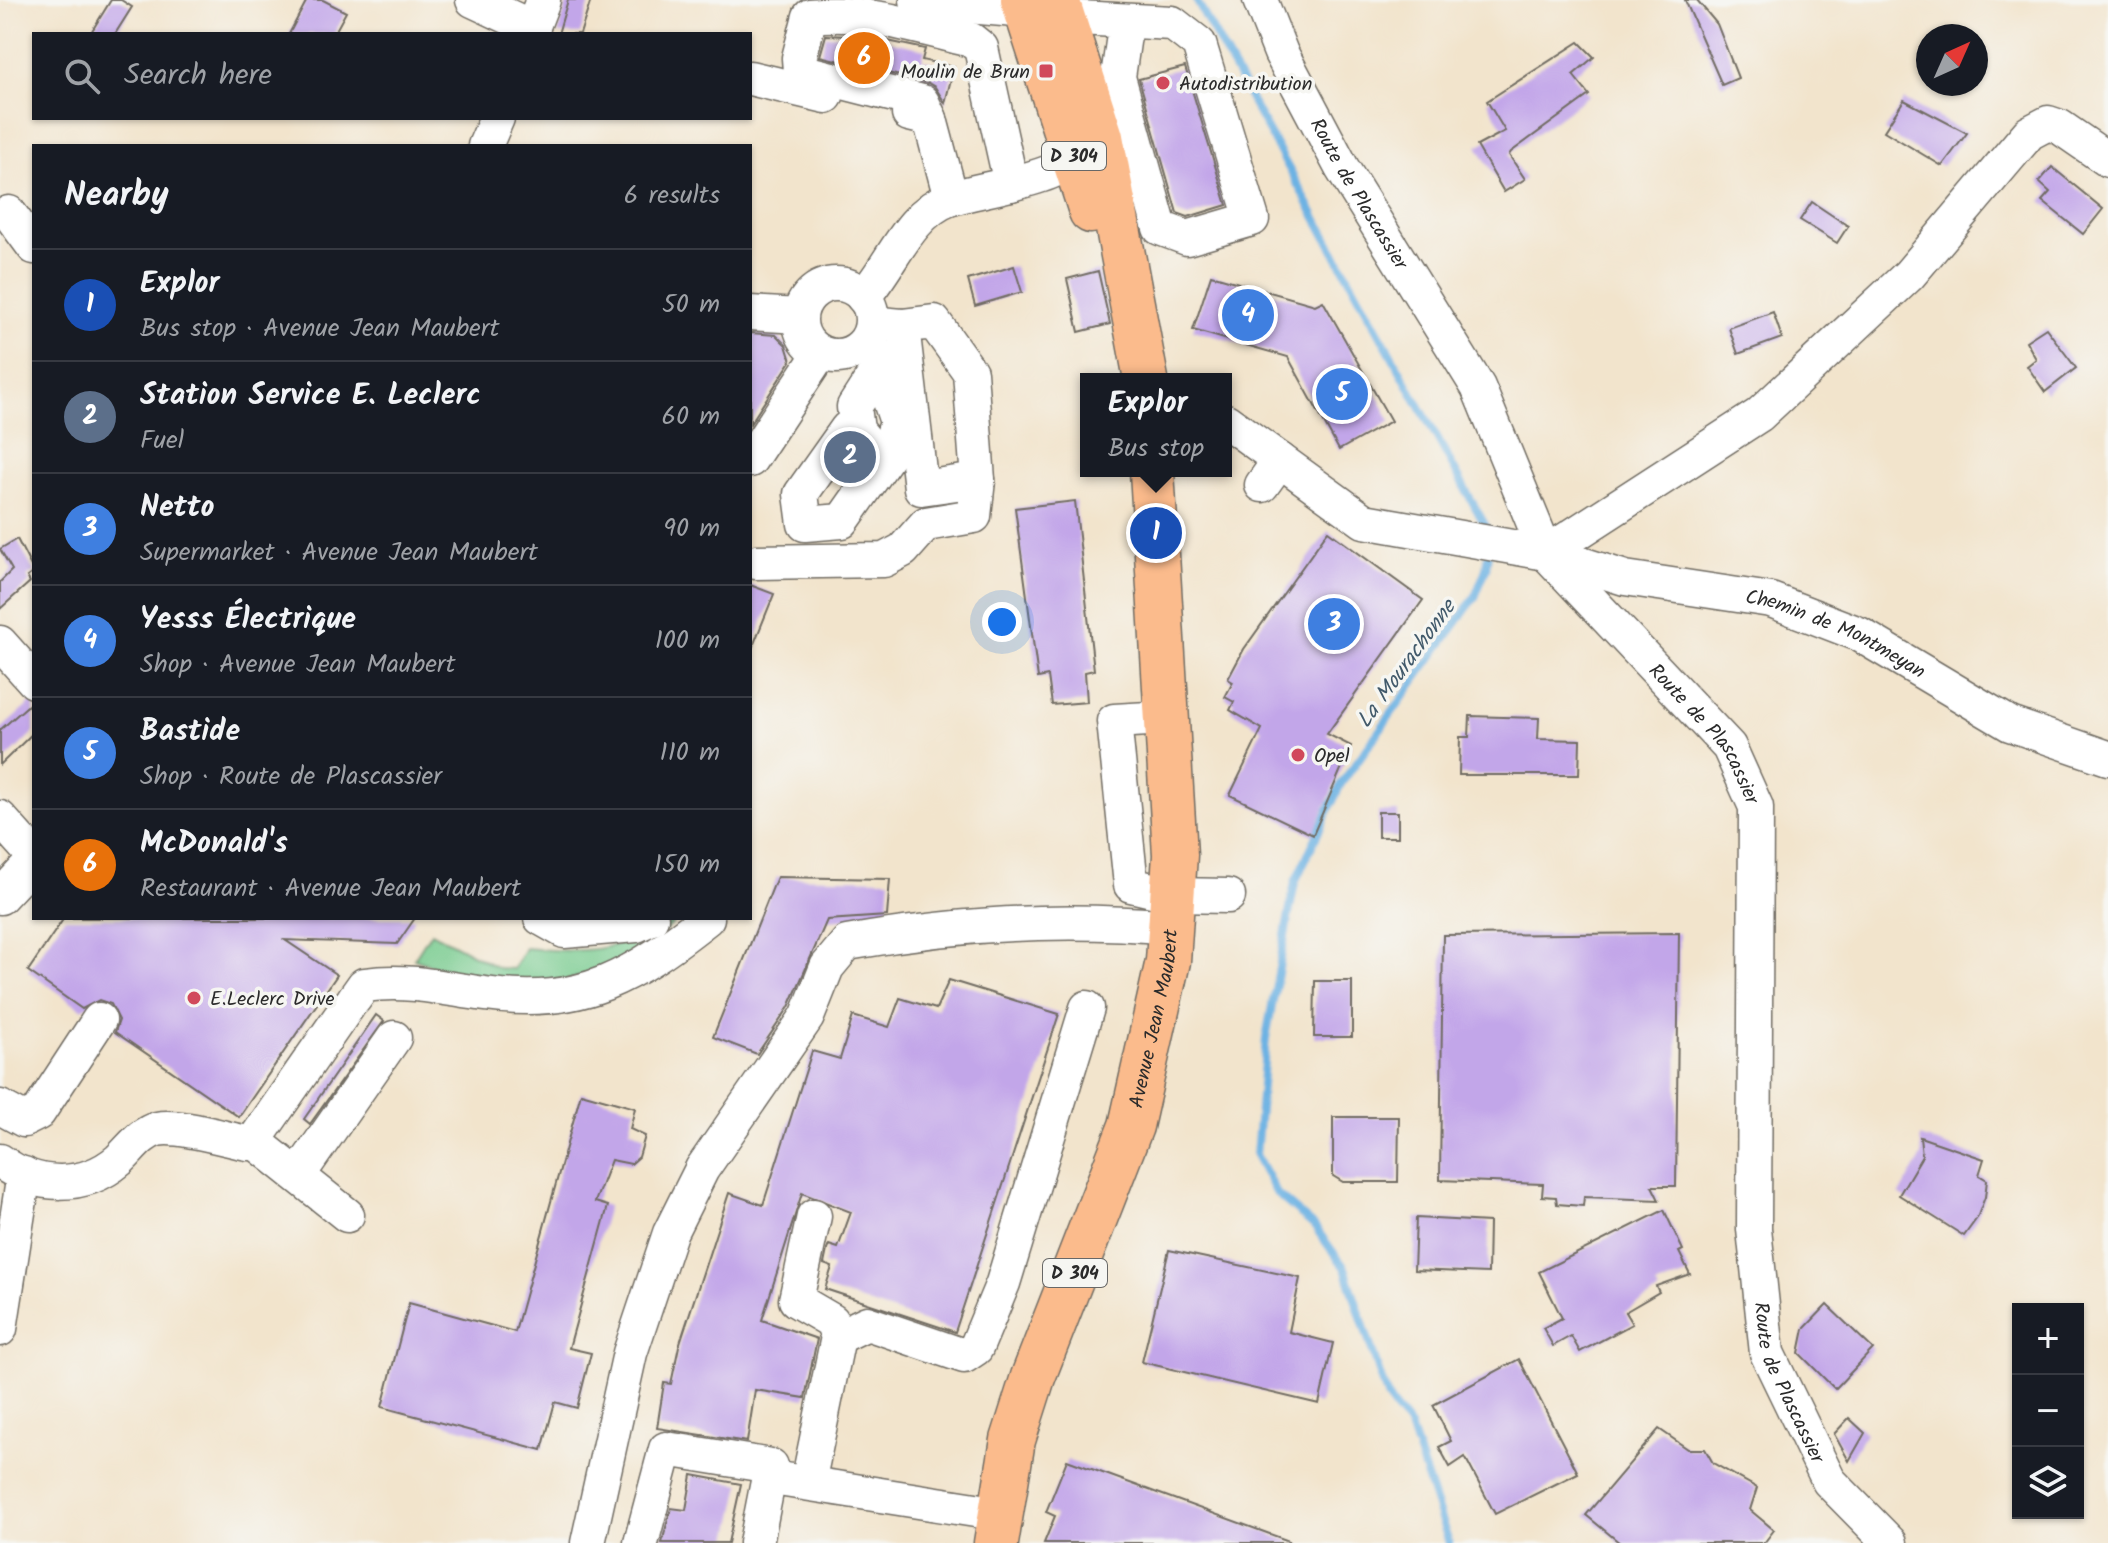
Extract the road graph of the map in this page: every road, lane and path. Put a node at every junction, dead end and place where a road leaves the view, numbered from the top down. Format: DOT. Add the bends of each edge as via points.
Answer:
graph roads {
  1 [pos="473,0"];
  2 [pos="917,0"];
  3 [pos="1260,0"];
  4 [pos="968,3"];
  5 [pos="1046,7"];
  6 [pos="535,21"];
  7 [pos="1126,21"];
  8 [pos="752,78"];
  9 [pos="930,119"];
  10 [pos="496,120"];
  11 [pos="486,144"];
  12 [pos="2108,160"];
  13 [pos="1076,161"];
  14 [pos="1011,184"];
  15 [pos="951,198"];
  16 [pos="9,213"];
  17 [pos="32,244"];
  18 [pos="1132,309"];
  19 [pos="752,313"];
  20 [pos="799,316"];
  21 [pos="877,320"];
  22 [pos="820,354"];
  23 [pos="879,368"];
  24 [pos="1147,373"];
  25 [pos="1232,428"];
  26 [pos="752,457"];
  27 [pos="1152,477"];
  28 [pos="978,480"];
  29 [pos="805,524"];
  30 [pos="1546,553"];
  31 [pos="753,561"];
  32 [pos="0,643"];
  33 [pos="32,679"];
  34 [pos="2108,758"];
  35 [pos="0,818"];
  36 [pos="32,856"];
  37 [pos="32,860"];
  38 [pos="1228,896"];
  39 [pos="0,897"];
  40 [pos="1172,911"];
  41 [pos="545,920"];
  42 [pos="647,920"];
  43 [pos="704,920"];
  44 [pos="1087,1008"];
  45 [pos="99,1020"];
  46 [pos="394,1038"];
  47 [pos="0,1107"];
  48 [pos="254,1141"];
  49 [pos="12,1168"];
  50 [pos="299,1174"];
  51 [pos="347,1215"];
  52 [pos="814,1216"];
  53 [pos="0,1329"];
  54 [pos="838,1337"];
  55 [pos="769,1477"];
  56 [pos="808,1483"];
  57 [pos="999,1528"];
  58 [pos="588,1543"];
  59 [pos="641,1543"];
  60 [pos="756,1543"];
  61 [pos="1890,1543"];
  1 -- 6 [label="street"];
  2 -- 4 [label="street"];
  3 -- 30 [label="street, Route de Plascassier" via="1281,53 1342,168 1478,387"];
  4 -- 5 [label="street"];
  5 -- 7 [label="street"];
  5 -- 13 [label="main road, D 304"];
  5 -- 18 [label="main road, D 304" via="1101,137"];
  7 -- 7 [label="street" via="1118,77 1160,228 1187,238 1252,219 1199,44 1172,23"];
  8 -- 9 [label="street"];
  9 -- 14 [label="street" via="922,102 800,71 810,16 884,18 971,40 981,48"];
  9 -- 15 [label="street"];
  10 -- 11 [label="street"];
  12 -- 30 [label="street" via="2060,127 2048,123 2029,133 1909,275 1759,415"];
  13 -- 14 [label="street"];
  13 -- 18 [label="main road, D 304" via="1098,231"];
  14 -- 15 [label="street"];
  15 -- 21 [label="street" via="928,210"];
  16 -- 17 [label="street"];
  18 -- 24 [label="main road, D 304"];
  19 -- 20 [label="street"];
  20 -- 21 [label="street" via="803,303 822,286 846,285"];
  20 -- 22 [label="street" via="804,338"];
  21 -- 22 [label="street" via="854,352"];
  21 -- 23 [label="street"];
  21 -- 28 [label="street" via="934,322 970,372"];
  21 -- 28 [label="street" via="921,488"];
  22 -- 26 [label="street"];
  23 -- 29 [label="street" via="854,407 857,430 869,445 824,510"];
  23 -- 29 [label="street" via="897,422 887,457 842,521"];
  25 -- 30 [label="street, Chemin de Montmeyan" via="1271,473 1364,521"];
  27 -- 40 [label="main road, Avenue Jean Maubert / D 304" via="1175,855"];
  28 -- 31 [label="street" via="974,516 926,524 903,550 884,560"];
  29 -- 31 [label="street" via="782,546"];
  30 -- 34 [label="street, Chemin de Montmeyan" via="1625,578 1771,600 1859,634 2010,724"];
  30 -- 61 [label="street, Route de Plascassier" via="1729,747 1756,807 1754,1229 1767,1353 1829,1481"];
  32 -- 33 [label="street"];
  35 -- 36 [label="street"];
  37 -- 39 [label="street"];
  38 -- 40 [label="street"];
  40 -- 57 [label="main road, Avenue Jean Maubert / D 304" via="1161,1003 1131,1126 1033,1377 1013,1440"];
  40 -- 58 [label="street" via="1108,921 993,924 847,943 827,967 807,1017 702,1169 670,1233 630,1353"];
  41 -- 42 [label="street" via="564,931"];
  43 -- 48 [label="street" via="658,956 604,986 542,999 400,981 364,985"];
  44 -- 54 [label="street" via="1003,1283 976,1348 964,1356 867,1323"];
  45 -- 47 [label="street" via="38,1113 24,1120"];
  46 -- 50 [label="street"];
  48 -- 49 [label="street" via="162,1128 141,1137 100,1175 83,1181 62,1183"];
  48 -- 50 [label="street"];
  49 -- 53 [label="street"];
  50 -- 51 [label="street"];
  52 -- 54 [label="street" via="796,1300 832,1321"];
  54 -- 56 [label="street"];
  55 -- 56 [label="street"];
  55 -- 59 [label="street" via="771,1466 666,1449"];
  55 -- 60 [label="street"];
  56 -- 57 [label="street"];
}
